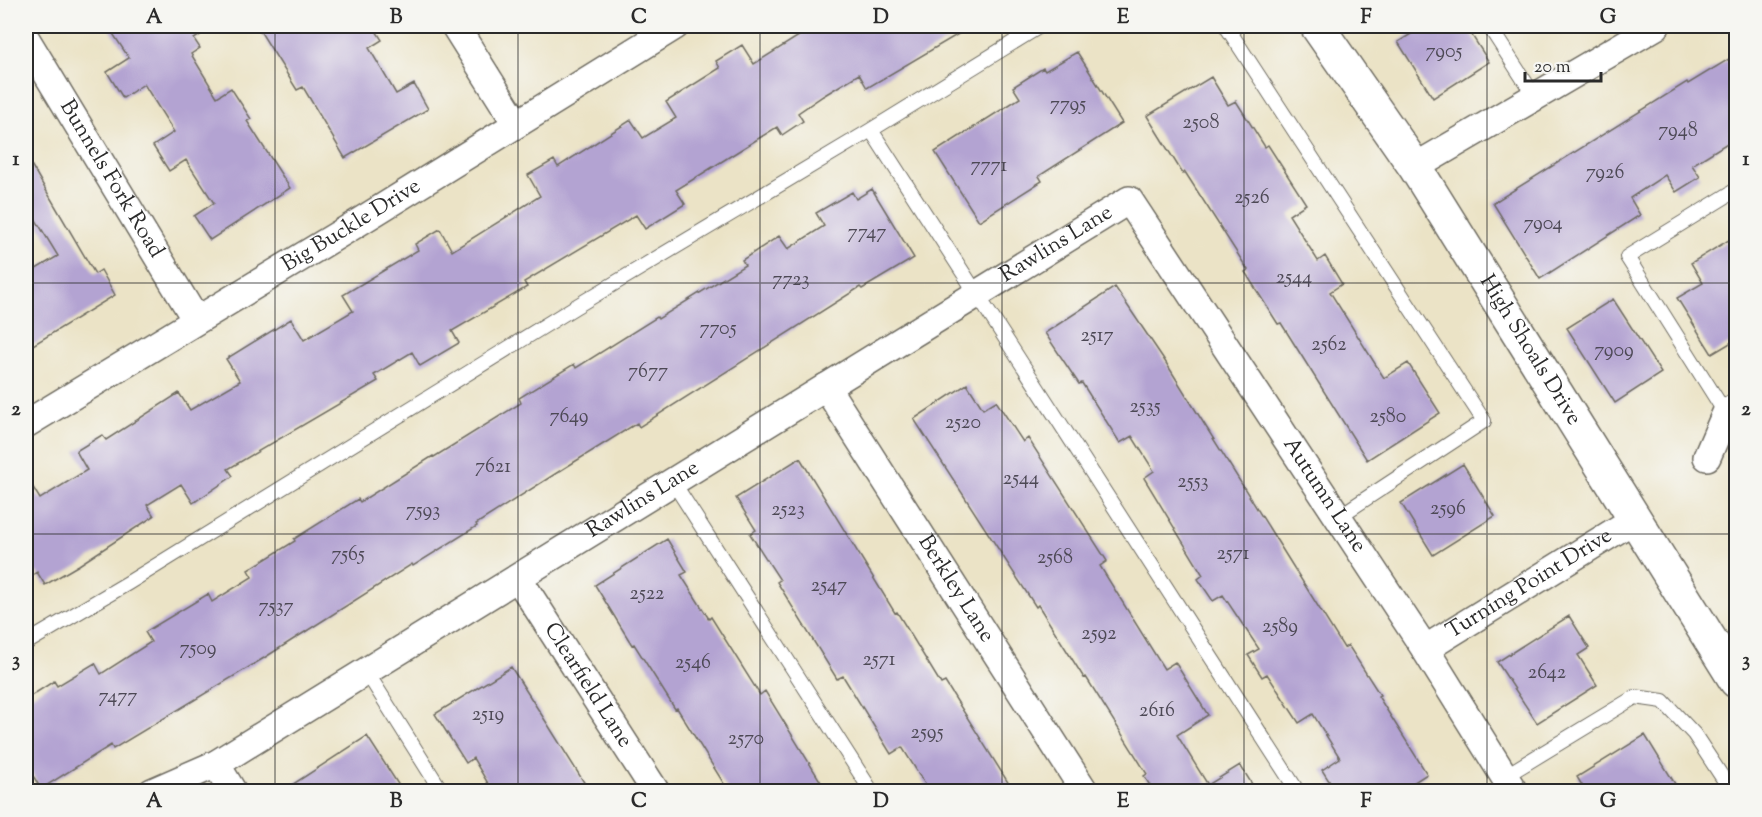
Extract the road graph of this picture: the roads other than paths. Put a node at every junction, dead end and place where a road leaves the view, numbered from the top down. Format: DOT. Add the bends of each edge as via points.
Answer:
graph roads {
  1 [pos="455,26"];
  2 [pos="675,26"];
  3 [pos="1040,26"];
  4 [pos="1226,26"];
  5 [pos="1317,26"];
  6 [pos="1489,26"];
  7 [pos="1656,26"];
  8 [pos="26,39"];
  9 [pos="1535,97"];
  10 [pos="516,123"];
  11 [pos="871,130"];
  12 [pos="1414,166"];
  13 [pos="1737,190"];
  14 [pos="1129,200"];
  15 [pos="977,294"];
  16 [pos="196,320"];
  17 [pos="826,387"];
  18 [pos="1733,417"];
  19 [pos="26,424"];
  20 [pos="1707,457"];
  21 [pos="673,482"];
  22 [pos="1338,517"];
  23 [pos="1635,519"];
  24 [pos="518,578"];
  25 [pos="26,643"];
  26 [pos="1425,649"];
  27 [pos="366,671"];
  28 [pos="1737,681"];
  29 [pos="216,764"];
  30 [pos="1509,784"];
  31 [pos="152,792"];
  32 [pos="233,792"];
  33 [pos="442,792"];
  34 [pos="656,792"];
  35 [pos="872,792"];
  36 [pos="1085,792"];
  37 [pos="1298,792"];
  38 [pos="1732,792"];
  1 -- 10 [label="street"];
  2 -- 10 [label="street, Big Buckle Drive"];
  3 -- 11 [label="lane"];
  4 -- 22 [label="lane" via="1484,421"];
  5 -- 12 [label="street, High Shoals Drive"];
  6 -- 9 [label="lane"];
  7 -- 9 [label="street"];
  8 -- 16 [label="street, Bunnels Fork Road"];
  9 -- 12 [label="street"];
  10 -- 16 [label="street, Big Buckle Drive"];
  11 -- 15 [label="lane"];
  11 -- 25 [label="lane"];
  12 -- 23 [label="street, High Shoals Drive"];
  13 -- 18 [label="lane" via="1627,256"];
  14 -- 15 [label="street, Rawlins Lane"];
  14 -- 22 [label="street, Autumn Lane"];
  15 -- 17 [label="street, Rawlins Lane"];
  15 -- 37 [label="lane"];
  16 -- 19 [label="street, Big Buckle Drive"];
  17 -- 21 [label="street, Rawlins Lane"];
  17 -- 36 [label="street, Berkley Lane"];
  18 -- 20 [label="street"];
  21 -- 24 [label="street, Rawlins Lane"];
  21 -- 35 [label="lane"];
  22 -- 26 [label="street, Autumn Lane"];
  23 -- 26 [label="street, Turning Point Drive"];
  23 -- 28 [label="street, High Shoals Drive"];
  24 -- 27 [label="street, Rawlins Lane"];
  24 -- 34 [label="street, Clearfield Lane"];
  26 -- 30 [label="street, Autumn Lane"];
  27 -- 29 [label="street, Rawlins Lane"];
  27 -- 33 [label="lane"];
  29 -- 31 [label="street, Rawlins Lane"];
  29 -- 32 [label="street"];
  30 -- 38 [label="lane" via="1635,697 1663,700 1694,734"];
}
